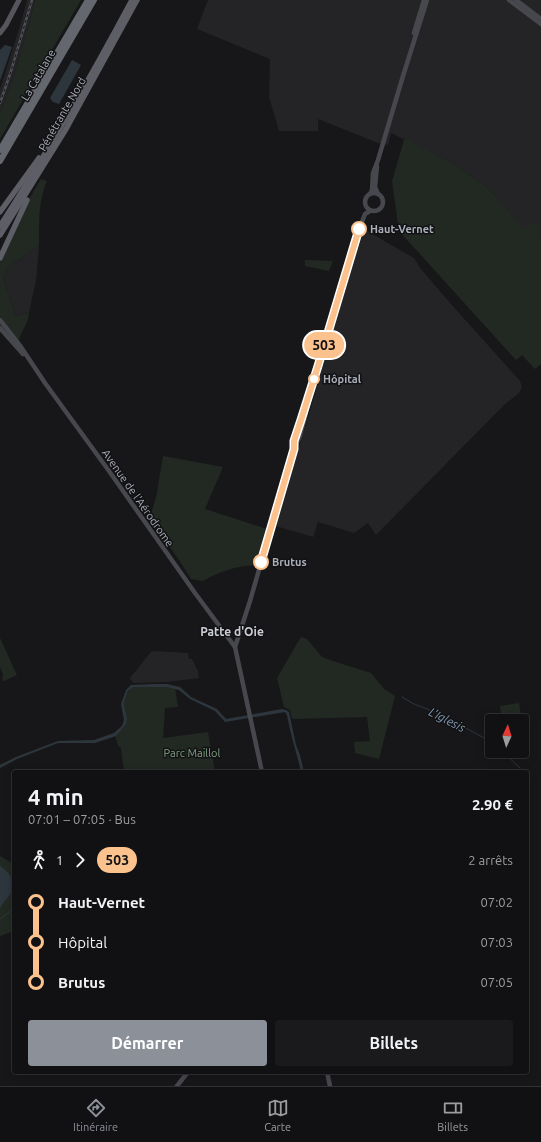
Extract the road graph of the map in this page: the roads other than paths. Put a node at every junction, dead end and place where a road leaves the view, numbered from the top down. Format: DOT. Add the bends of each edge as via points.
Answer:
graph roads {
  1 [pos="18,0"];
  2 [pos="88,0"];
  3 [pos="94,0"];
  4 [pos="131,0"];
  5 [pos="137,0"];
  6 [pos="424,0"];
  7 [pos="427,0"];
  8 [pos="509,0"];
  9 [pos="516,0"];
  10 [pos="541,19"];
  11 [pos="541,24"];
  12 [pos="0,29"];
  13 [pos="0,33"];
  14 [pos="409,56"];
  15 [pos="95,68"];
  16 [pos="66,129"];
  17 [pos="0,150"];
  18 [pos="378,160"];
  19 [pos="0,161"];
  20 [pos="370,194"];
  21 [pos="378,194"];
  22 [pos="365,206"];
  23 [pos="370,211"];
  24 [pos="0,212"];
  25 [pos="0,226"];
  26 [pos="358,232"];
  27 [pos="0,235"];
  28 [pos="0,258"];
  29 [pos="0,320"];
  30 [pos="0,328"];
  31 [pos="28,359"];
  32 [pos="235,647"];
  33 [pos="262,770"];
  34 [pos="186,1074"];
  35 [pos="327,1074"];
  36 [pos="177,1086"];
  37 [pos="330,1086"];
  1 -- 12 [label="main road"];
  1 -- 13 [label="main road"];
  2 -- 17 [label="highway, La Catalane"];
  3 -- 19 [label="highway, La Catalane"];
  4 -- 15 [label="highway, Pénétrante Nord"];
  5 -- 16 [label="highway, Pénétrante Nord"];
  6 -- 14 [label="main road"];
  7 -- 14 [label="main road"];
  8 -- 11 [label="main road"];
  9 -- 10 [label="main road"];
  14 -- 18 [label="main road"];
  15 -- 24 [label="highway" via="46,147"];
  15 -- 25 [label="highway, Pénétrante Nord" via="28,184"];
  16 -- 27 [label="highway, Pénétrante Nord"];
  16 -- 28 [label="highway" via="24,205"];
  18 -- 20 [label="main road"];
  18 -- 21 [label="main road" via="375,187"];
  20 -- 21 [label="main road"];
  20 -- 22 [label="main road" via="365,199"];
  21 -- 23 [label="main road" via="382,198 382,206 376,212"];
  22 -- 23 [label="main road"];
  22 -- 26 [label="main road"];
  23 -- 26 [label="main road" via="365,214"];
  26 -- 32 [label="main road"];
  29 -- 31 [label="main road, Avenue de l'Aérodrome"];
  30 -- 31 [label="main road, Avenue de l'Aérodrome"];
  31 -- 32 [label="main road, Avenue de l'Aérodrome"];
  32 -- 33 [label="main road"];
  34 -- 36 [label="main road"];
  35 -- 37 [label="main road"];
}
